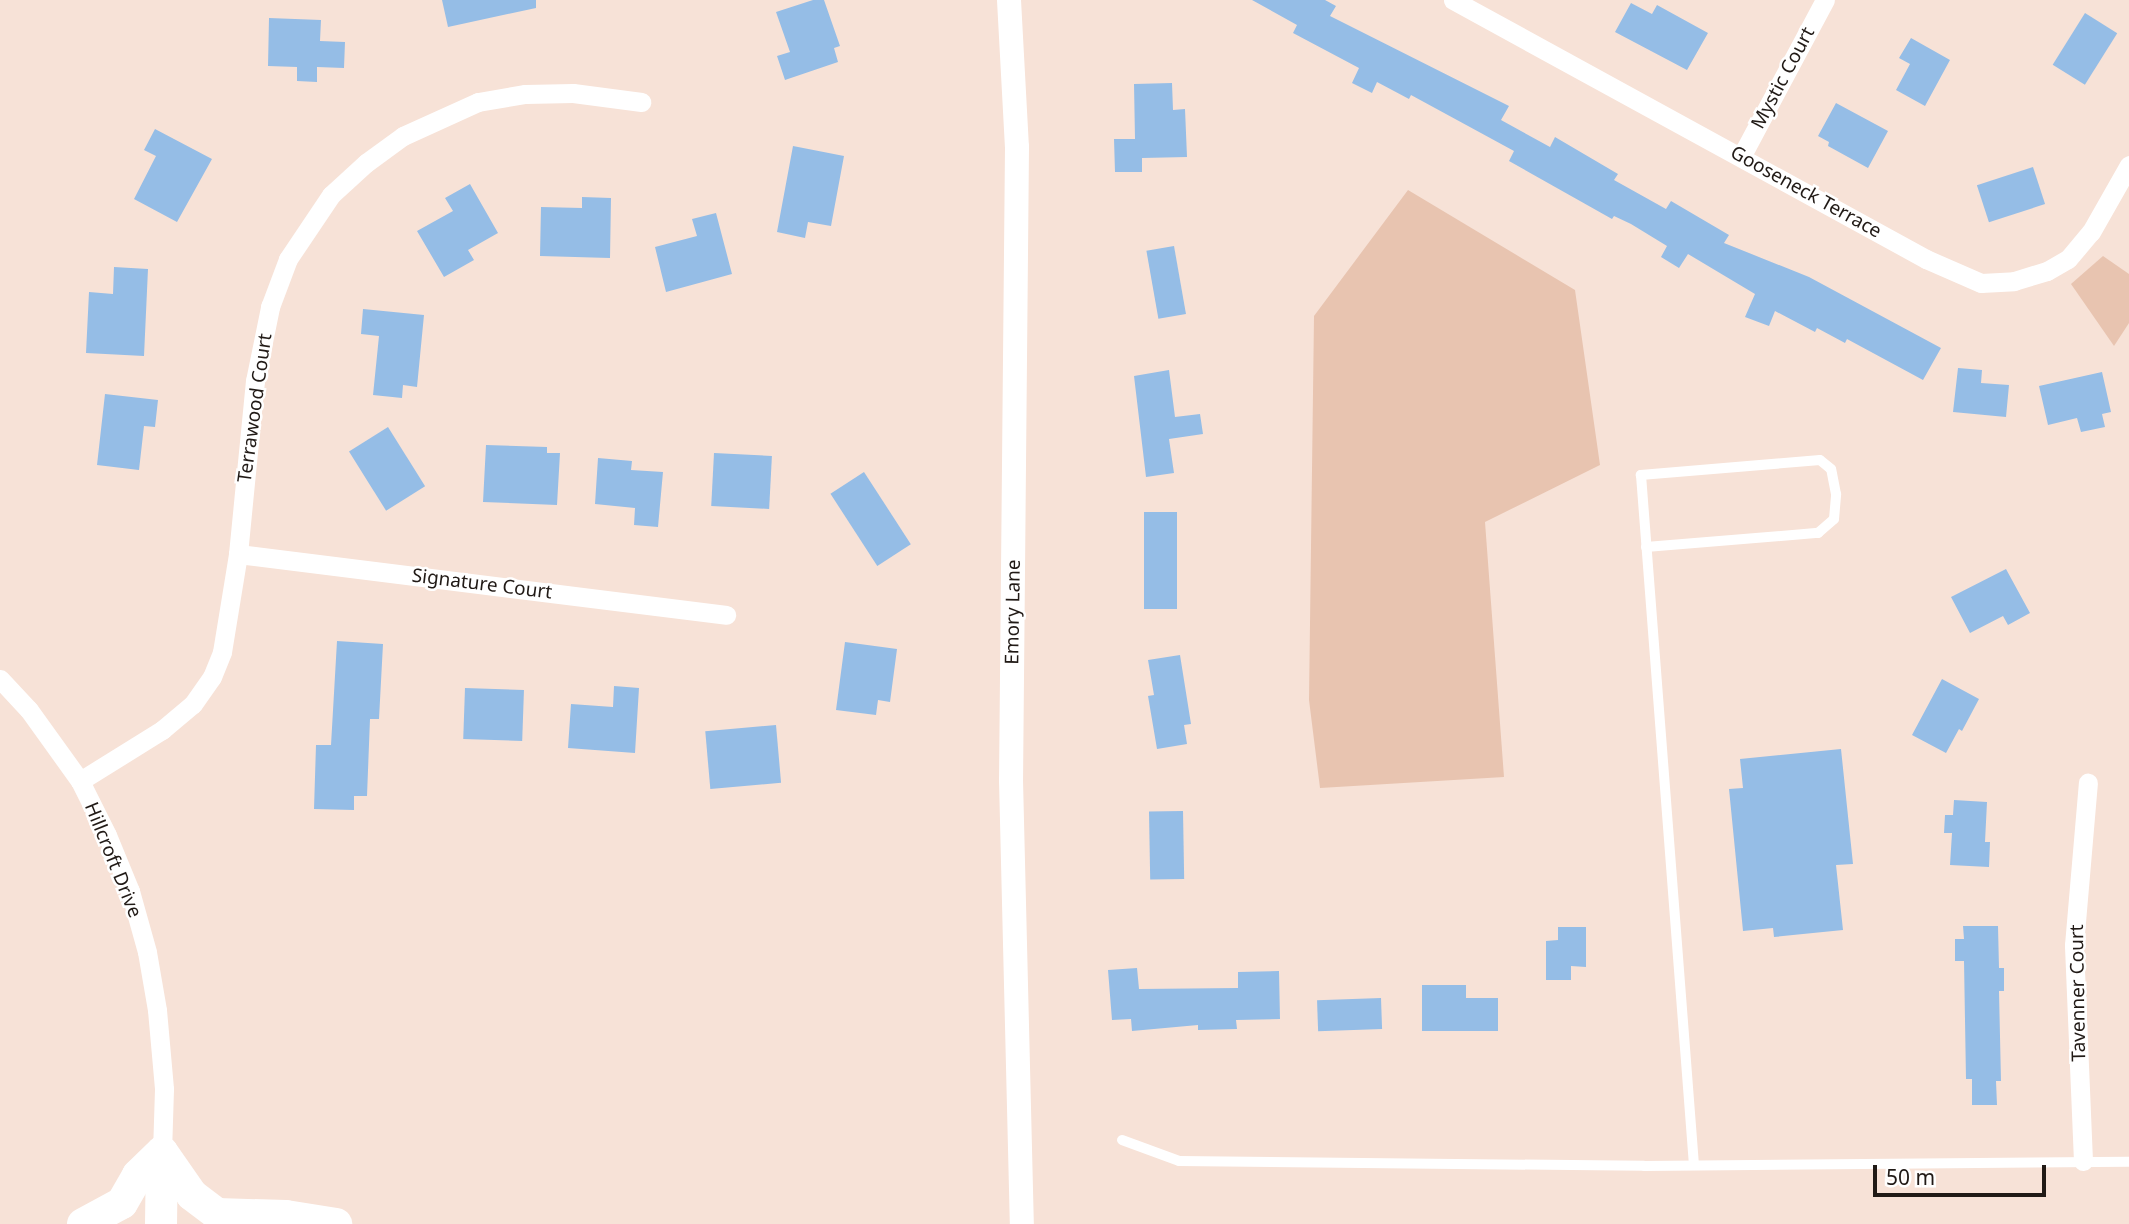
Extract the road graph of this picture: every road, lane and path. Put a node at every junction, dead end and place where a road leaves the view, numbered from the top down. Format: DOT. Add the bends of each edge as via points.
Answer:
graph roads {
  1 [pos="1009,0"];
  2 [pos="1453,0"];
  3 [pos="1825,0"];
  4 [pos="641,102"];
  5 [pos="1741,157"];
  6 [pos="2129,165"];
  7 [pos="1646,547"];
  8 [pos="238,554"];
  9 [pos="726,615"];
  10 [pos="0,679"];
  11 [pos="80,780"];
  12 [pos="2088,783"];
  13 [pos="1122,1140"];
  14 [pos="162,1152"];
  15 [pos="2083,1161"];
  16 [pos="2129,1162"];
  17 [pos="1694,1165"];
  18 [pos="83,1224"];
  19 [pos="161,1224"];
  20 [pos="336,1224"];
  21 [pos="1021,1224"];
  1 -- 21 [label="street, Emory Lane" via="1017,147 1011,780"];
  2 -- 5 [label="street, Gooseneck Terrace"];
  3 -- 5 [label="street, Mystic Court"];
  4 -- 8 [label="street, Terrawood Court" via="573,93 524,94 478,102 403,136 331,195 288,259 270,307 255,381"];
  5 -- 6 [label="street, Gooseneck Terrace" via="1926,259 1981,283 2014,281 2068,259 2091,232"];
  7 -- 7 [label="lane" via="1641,475 1820,460 1831,469 1834,519 1818,533"];
  7 -- 17 [label="lane"];
  8 -- 9 [label="street, Signature Court"];
  8 -- 11 [label="street, Terrawood Court" via="222,652 212,677 193,704 162,730"];
  10 -- 11 [label="street, Hillcroft Drive"];
  11 -- 14 [label="street, Hillcroft Drive" via="130,891 147,952 164,1089"];
  12 -- 15 [label="street, Tavenner Court" via="2074,945"];
  13 -- 17 [label="lane" via="1179,1161"];
  14 -- 18 [label="main road" via="138,1175 122,1203"];
  14 -- 19 [label="main road"];
  14 -- 20 [label="main road" via="192,1195 216,1214 286,1216"];
  15 -- 16 [label="lane"];
  15 -- 17 [label="lane"];
}
